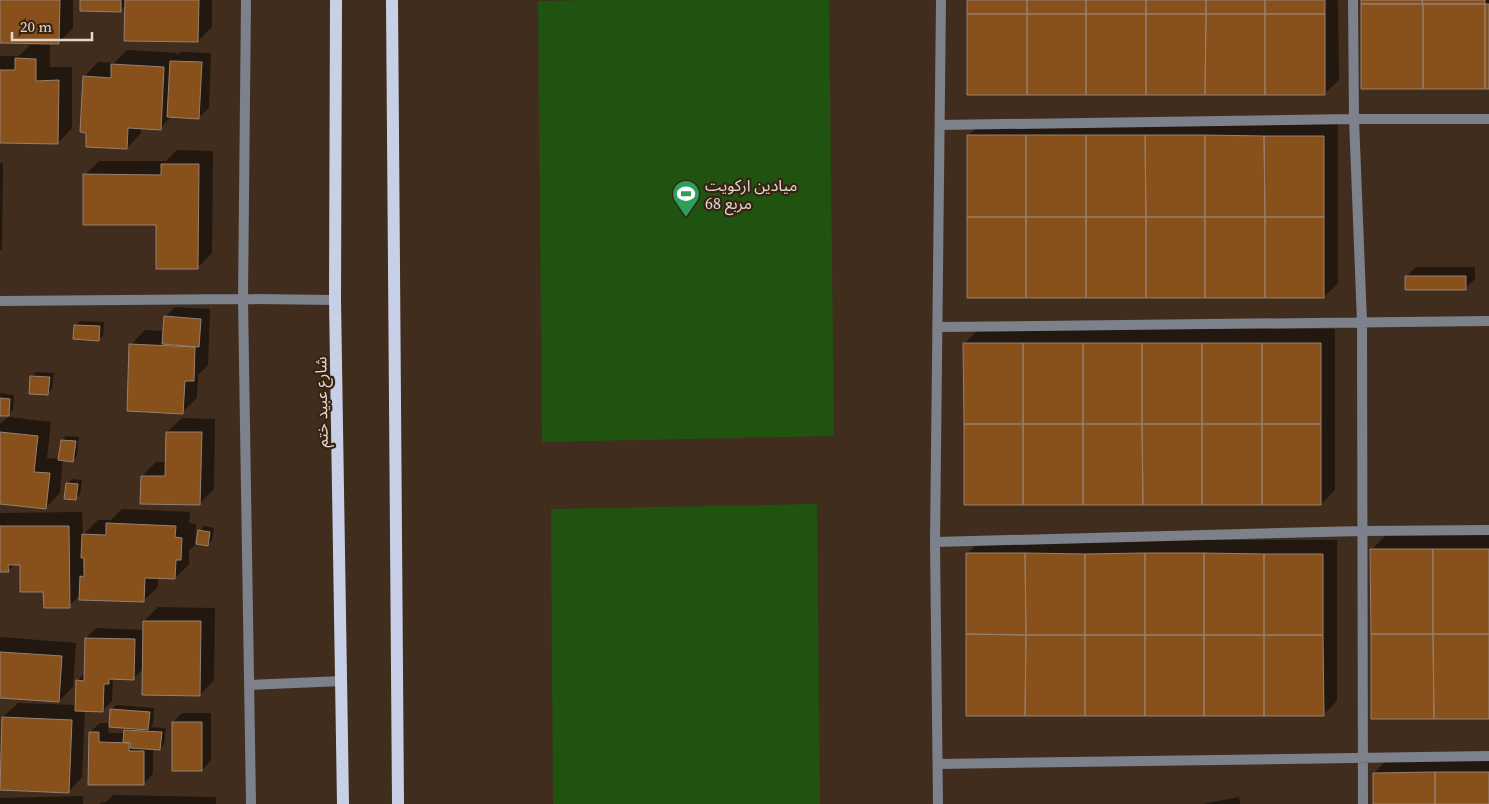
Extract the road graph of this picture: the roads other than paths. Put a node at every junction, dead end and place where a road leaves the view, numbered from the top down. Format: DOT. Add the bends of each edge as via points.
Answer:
graph roads {
  1 [pos="246,0"];
  2 [pos="336,0"];
  3 [pos="392,0"];
  4 [pos="941,0"];
  5 [pos="1353,0"];
  6 [pos="1354,119"];
  7 [pos="1489,119"];
  8 [pos="940,125"];
  9 [pos="243,299"];
  10 [pos="335,300"];
  11 [pos="0,301"];
  12 [pos="1489,321"];
  13 [pos="1362,322"];
  14 [pos="938,327"];
  15 [pos="1489,530"];
  16 [pos="1362,531"];
  17 [pos="935,542"];
  18 [pos="342,682"];
  19 [pos="250,685"];
  20 [pos="1489,756"];
  21 [pos="1363,758"];
  22 [pos="938,764"];
  23 [pos="251,804"];
  24 [pos="343,804"];
  25 [pos="398,804"];
  26 [pos="938,804"];
  27 [pos="1363,804"];
  1 -- 9 [label="street"];
  2 -- 10 [label="main road, شارع عبيد ختم"];
  3 -- 25 [label="main road"];
  4 -- 8 [label="street"];
  5 -- 6 [label="street"];
  6 -- 7 [label="street"];
  6 -- 8 [label="street"];
  6 -- 13 [label="street"];
  8 -- 14 [label="street"];
  9 -- 10 [label="street"];
  9 -- 11 [label="street"];
  9 -- 19 [label="street"];
  10 -- 18 [label="main road, شارع عبيد ختم"];
  12 -- 13 [label="street"];
  13 -- 14 [label="street"];
  13 -- 16 [label="street"];
  14 -- 17 [label="street"];
  15 -- 16 [label="street"];
  16 -- 17 [label="street"];
  16 -- 21 [label="street"];
  17 -- 22 [label="street"];
  18 -- 19 [label="street"];
  18 -- 24 [label="main road, شارع عبيد ختم"];
  19 -- 23 [label="street"];
  20 -- 21 [label="street"];
  21 -- 22 [label="street"];
  21 -- 27 [label="street"];
  22 -- 26 [label="street"];
}
